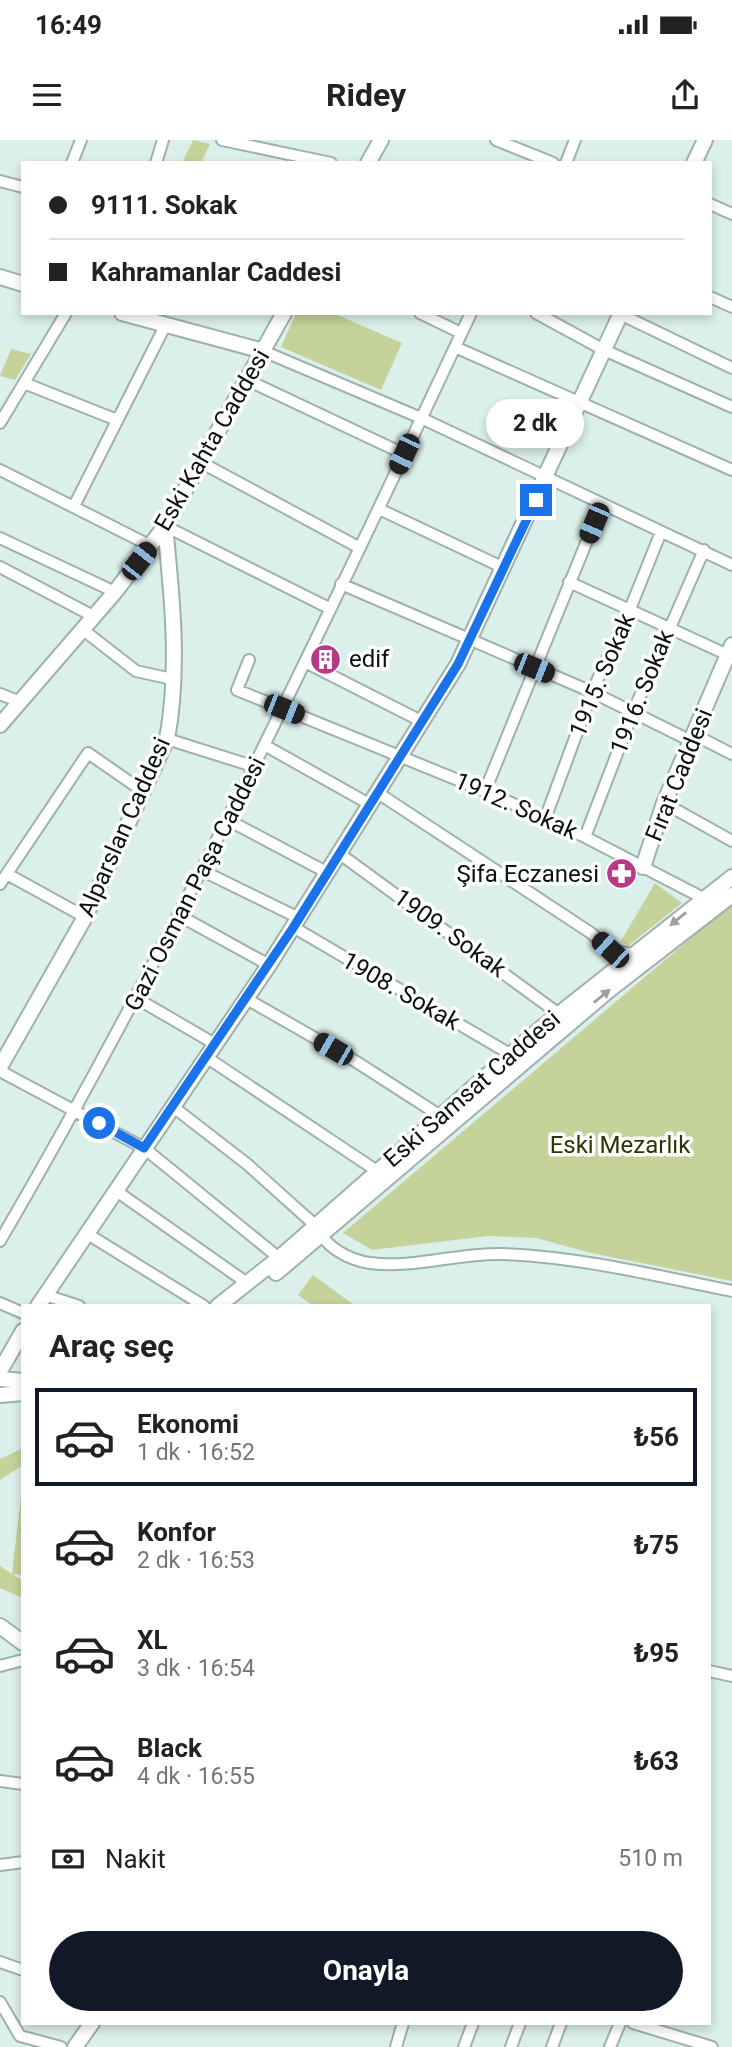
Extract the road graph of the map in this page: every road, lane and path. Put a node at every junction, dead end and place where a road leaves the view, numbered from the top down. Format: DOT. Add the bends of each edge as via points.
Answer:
graph roads {
  1 [pos="81,140"];
  2 [pos="163,140"];
  3 [pos="222,140"];
  4 [pos="381,140"];
  5 [pos="575,140"];
  6 [pos="705,140"];
  7 [pos="500,141"];
  8 [pos="73,161"];
  9 [pos="157,161"];
  10 [pos="322,161"];
  11 [pos="369,161"];
  12 [pos="545,161"];
  13 [pos="567,161"];
  14 [pos="695,161"];
  15 [pos="0,181"];
  16 [pos="21,186"];
  17 [pos="712,205"];
  18 [pos="732,214"];
  19 [pos="0,277"];
  20 [pos="21,283"];
  21 [pos="712,298"];
  22 [pos="732,307"];
  23 [pos="65,315"];
  24 [pos="129,315"];
  25 [pos="283,315"];
  26 [pos="424,315"];
  27 [pos="470,315"];
  28 [pos="540,315"];
  29 [pos="620,315"];
  30 [pos="622,315"];
  31 [pos="165,326"];
  32 [pos="461,333"];
  33 [pos="455,347"];
  34 [pos="604,350"];
  35 [pos="263,351"];
  36 [pos="732,368"];
  37 [pos="247,380"];
  38 [pos="24,383"];
  39 [pos="581,402"];
  40 [pos="732,407"];
  41 [pos="421,418"];
  42 [pos="117,420"];
  43 [pos="0,424"];
  44 [pos="404,454"];
  45 [pos="202,463"];
  46 [pos="0,470"];
  47 [pos="732,470"];
  48 [pos="547,477"];
  49 [pos="602,504"];
  50 [pos="74,506"];
  51 [pos="379,509"];
  52 [pos="165,526"];
  53 [pos="661,532"];
  54 [pos="0,538"];
  55 [pos="151,546"];
  56 [pos="359,548"];
  57 [pos="704,550"];
  58 [pos="732,565"];
  59 [pos="0,567"];
  60 [pos="504,568"];
  61 [pos="569,582"];
  62 [pos="341,584"];
  63 [pos="115,592"];
  64 [pos="329,607"];
  65 [pos="630,609"];
  66 [pos="93,616"];
  67 [pos="668,626"];
  68 [pos="82,629"];
  69 [pos="472,639"];
  70 [pos="729,656"];
  71 [pos="249,660"];
  72 [pos="304,662"];
  73 [pos="534,668"];
  74 [pos="172,679"];
  75 [pos="592,692"];
  76 [pos="0,694"];
  77 [pos="20,702"];
  78 [pos="284,709"];
  79 [pos="633,712"];
  80 [pos="423,722"];
  81 [pos="0,725"];
  82 [pos="692,737"];
  83 [pos="167,739"];
  84 [pos="265,746"];
  85 [pos="732,754"];
  86 [pos="402,756"];
  87 [pos="256,767"];
  88 [pos="485,791"];
  89 [pos="144,792"];
  90 [pos="374,799"];
  91 [pos="664,803"];
  92 [pos="545,819"];
  93 [pos="228,820"];
  94 [pos="585,837"];
  95 [pos="732,841"];
  96 [pos="340,855"];
  97 [pos="643,867"];
  98 [pos="202,871"];
  99 [pos="328,873"];
  100 [pos="7,874"];
  101 [pos="732,877"];
  102 [pos="0,884"];
  103 [pos="731,896"];
  104 [pos="703,898"];
  105 [pos="180,916"];
  106 [pos="85,917"];
  107 [pos="296,923"];
  108 [pos="633,954"];
  109 [pos="268,965"];
  110 [pos="136,998"];
  111 [pos="245,998"];
  112 [pos="559,1014"];
  113 [pos="215,1044"];
  114 [pos="510,1054"];
  115 [pos="206,1057"];
  116 [pos="0,1069"];
  117 [pos="172,1106"];
  118 [pos="76,1110"];
  119 [pos="439,1115"];
  120 [pos="144,1148"];
  121 [pos="377,1171"];
  122 [pos="115,1190"];
  123 [pos="318,1231"];
  124 [pos="86,1233"];
  125 [pos="0,1241"];
  126 [pos="279,1258"];
  127 [pos="247,1283"];
  128 [pos="732,1291"];
  129 [pos="42,1300"];
  130 [pos="0,1303"];
  131 [pos="67,1304"];
  132 [pos="201,1304"];
  133 [pos="221,1304"];
  134 [pos="231,1304"];
  135 [pos="21,1312"];
  136 [pos="21,1334"];
  137 [pos="0,1371"];
  138 [pos="0,1380"];
  139 [pos="21,1381"];
  140 [pos="0,1393"];
  141 [pos="21,1394"];
  142 [pos="0,1626"];
  143 [pos="21,1642"];
  144 [pos="21,1661"];
  145 [pos="0,1666"];
  146 [pos="711,1671"];
  147 [pos="732,1676"];
  148 [pos="0,1781"];
  149 [pos="21,1784"];
  150 [pos="21,1862"];
  151 [pos="0,1865"];
  152 [pos="0,1962"];
  153 [pos="21,1969"];
  154 [pos="0,2002"];
  155 [pos="91,2025"];
  156 [pos="402,2025"];
  157 [pos="472,2025"];
  158 [pos="519,2025"];
  159 [pos="560,2025"];
  160 [pos="619,2025"];
  161 [pos="638,2025"];
  162 [pos="16,2032"];
  163 [pos="679,2043"];
  164 [pos="22,2047"];
  165 [pos="61,2047"];
  166 [pos="75,2047"];
  167 [pos="396,2047"];
  168 [pos="464,2047"];
  169 [pos="511,2047"];
  170 [pos="552,2047"];
  171 [pos="610,2047"];
  172 [pos="712,2047"];
  1 -- 8 [label="street"];
  2 -- 9 [label="street"];
  3 -- 10 [label="street"];
  4 -- 11 [label="street"];
  5 -- 13 [label="street"];
  6 -- 14 [label="street"];
  7 -- 12 [label="street"];
  15 -- 16 [label="street"];
  17 -- 18 [label="street"];
  19 -- 20 [label="street"];
  21 -- 22 [label="street"];
  23 -- 38 [label="street"];
  24 -- 31 [label="street"];
  25 -- 35 [label="street, Eski Kahta Caddesi"];
  26 -- 32 [label="street"];
  27 -- 32 [label="street, Gazi Osman Paşa Caddesi"];
  28 -- 34 [label="street"];
  29 -- 34 [label="street"];
  30 -- 36 [label="street"];
  31 -- 35 [label="street"];
  31 -- 42 [label="street"];
  32 -- 33 [label="street, Gazi Osman Paşa Caddesi"];
  33 -- 39 [label="street"];
  33 -- 41 [label="street, Gazi Osman Paşa Caddesi"];
  34 -- 39 [label="street"];
  34 -- 40 [label="street"];
  35 -- 37 [label="street, Eski Kahta Caddesi"];
  35 -- 41 [label="street"];
  37 -- 44 [label="street"];
  37 -- 45 [label="street, Eski Kahta Caddesi"];
  38 -- 42 [label="street"];
  38 -- 43 [label="street"];
  39 -- 47 [label="street"];
  39 -- 48 [label="street"];
  41 -- 44 [label="street, Gazi Osman Paşa Caddesi"];
  41 -- 48 [label="street"];
  42 -- 50 [label="street"];
  44 -- 51 [label="street, Gazi Osman Paşa Caddesi"];
  45 -- 52 [label="street, Eski Kahta Caddesi"];
  45 -- 56 [label="street"];
  46 -- 50 [label="street"];
  48 -- 49 [label="street"];
  48 -- 60 [label="street"];
  49 -- 53 [label="street"];
  49 -- 61 [label="street"];
  50 -- 55 [label="street"];
  51 -- 56 [label="street, Gazi Osman Paşa Caddesi"];
  51 -- 60 [label="street"];
  52 -- 55 [label="street, Eski Kahta Caddesi"];
  52 -- 64 [label="street"];
  52 -- 74 [label="street, Alparslan Caddesi"];
  53 -- 57 [label="street"];
  53 -- 65 [label="street, 1915. Sokak"];
  54 -- 63 [label="street"];
  55 -- 63 [label="street, Eski Kahta Caddesi"];
  56 -- 62 [label="street, Gazi Osman Paşa Caddesi"];
  57 -- 58 [label="street"];
  57 -- 67 [label="street, 1916. Sokak"];
  59 -- 66 [label="street"];
  60 -- 69 [label="street"];
  61 -- 65 [label="street"];
  61 -- 73 [label="street"];
  62 -- 64 [label="street, Gazi Osman Paşa Caddesi"];
  62 -- 69 [label="street"];
  63 -- 66 [label="street, Eski Kahta Caddesi"];
  64 -- 72 [label="street, Gazi Osman Paşa Caddesi"];
  65 -- 67 [label="street"];
  65 -- 75 [label="street, 1915. Sokak"];
  66 -- 68 [label="street, Eski Kahta Caddesi"];
  67 -- 70 [label="street"];
  67 -- 79 [label="street, 1916. Sokak"];
  68 -- 74 [label="street" via="136,671"];
  68 -- 77 [label="street, Eski Kahta Caddesi"];
  69 -- 73 [label="street"];
  69 -- 80 [label="street"];
  70 -- 82 [label="street, Fırat Caddesi"];
  71 -- 78 [label="street, 1912. Sokak" via="237,690"];
  72 -- 78 [label="street, Gazi Osman Paşa Caddesi"];
  72 -- 80 [label="street"];
  73 -- 75 [label="street"];
  73 -- 88 [label="street"];
  74 -- 83 [label="street, Alparslan Caddesi"];
  75 -- 79 [label="street"];
  75 -- 92 [label="street, 1915. Sokak"];
  76 -- 77 [label="street"];
  77 -- 81 [label="street, Eski Kahta Caddesi"];
  78 -- 84 [label="street, Gazi Osman Paşa Caddesi"];
  78 -- 86 [label="street, 1912. Sokak"];
  79 -- 82 [label="street"];
  79 -- 94 [label="street, 1916. Sokak"];
  80 -- 86 [label="street"];
  82 -- 85 [label="street"];
  82 -- 91 [label="street, Fırat Caddesi"];
  83 -- 87 [label="street"];
  83 -- 89 [label="street, Alparslan Caddesi"];
  84 -- 87 [label="street, Gazi Osman Paşa Caddesi"];
  84 -- 90 [label="street"];
  86 -- 88 [label="street, 1912. Sokak"];
  86 -- 90 [label="street"];
  87 -- 93 [label="street, Gazi Osman Paşa Caddesi"];
  88 -- 92 [label="street, 1912. Sokak"];
  89 -- 100 [label="street" via="88,753"];
  89 -- 106 [label="street, Alparslan Caddesi"];
  90 -- 96 [label="street"];
  90 -- 108 [label="street" via="591,933 610,950"];
  91 -- 95 [label="street"];
  91 -- 97 [label="street, Fırat Caddesi"];
  92 -- 94 [label="street, 1912. Sokak"];
  93 -- 98 [label="street, Gazi Osman Paşa Caddesi"];
  93 -- 99 [label="street"];
  94 -- 97 [label="street, 1912. Sokak"];
  96 -- 99 [label="street"];
  96 -- 112 [label="street, 1909. Sokak"];
  97 -- 104 [label="street, 1912. Sokak"];
  98 -- 105 [label="street, Gazi Osman Paşa Caddesi"];
  98 -- 107 [label="street, 1908. Sokak"];
  99 -- 107 [label="street"];
  100 -- 102 [label="street"];
  100 -- 106 [label="street"];
  101 -- 104 [label="street, Eski Samsat Caddesi"];
  103 -- 104 [label="street"];
  123 -- 103 [label="street, Eski Samsat Caddesi, one-way"];
  104 -- 108 [label="street, Eski Samsat Caddesi, one-way"];
  105 -- 109 [label="street"];
  105 -- 110 [label="street, Gazi Osman Paşa Caddesi"];
  106 -- 116 [label="street, Alparslan Caddesi"];
  107 -- 109 [label="street"];
  107 -- 114 [label="street, 1908. Sokak"];
  108 -- 112 [label="street, Eski Samsat Caddesi"];
  109 -- 111 [label="street"];
  110 -- 113 [label="street"];
  110 -- 118 [label="street, Gazi Osman Paşa Caddesi"];
  111 -- 113 [label="street"];
  111 -- 119 [label="street"];
  112 -- 114 [label="street, Eski Samsat Caddesi"];
  113 -- 115 [label="street"];
  114 -- 119 [label="street, Eski Samsat Caddesi"];
  115 -- 117 [label="street"];
  115 -- 121 [label="street"];
  116 -- 118 [label="street"];
  117 -- 120 [label="street"];
  117 -- 123 [label="street" via="247,1164"];
  118 -- 120 [label="street"];
  118 -- 125 [label="street, Gazi Osman Paşa Caddesi"];
  119 -- 121 [label="street, Eski Samsat Caddesi"];
  120 -- 122 [label="street"];
  120 -- 126 [label="street"];
  121 -- 123 [label="street, Eski Samsat Caddesi"];
  122 -- 124 [label="street"];
  122 -- 127 [label="street"];
  123 -- 126 [label="street, Eski Samsat Caddesi"];
  123 -- 128 [label="street" via="331,1248 367,1263 505,1254 594,1264"];
  123 -- 134 [label="street, Eski Samsat Caddesi"];
  124 -- 129 [label="street"];
  124 -- 132 [label="street"];
  126 -- 127 [label="street, Eski Samsat Caddesi"];
  127 -- 133 [label="street, Eski Samsat Caddesi"];
  129 -- 131 [label="street"];
  130 -- 135 [label="street"];
  136 -- 137 [label="street"];
  138 -- 139 [label="street"];
  138 -- 140 [label="street"];
  140 -- 141 [label="street"];
  142 -- 143 [label="street"];
  144 -- 145 [label="street"];
  146 -- 147 [label="street"];
  148 -- 149 [label="street"];
  150 -- 151 [label="street"];
  152 -- 153 [label="street"];
  154 -- 162 [label="street"];
  155 -- 166 [label="street"];
  156 -- 167 [label="street"];
  157 -- 168 [label="street"];
  158 -- 169 [label="street"];
  159 -- 170 [label="street"];
  160 -- 171 [label="street"];
  161 -- 163 [label="street"];
  162 -- 164 [label="street"];
  162 -- 165 [label="street"];
  163 -- 172 [label="street"];
}
